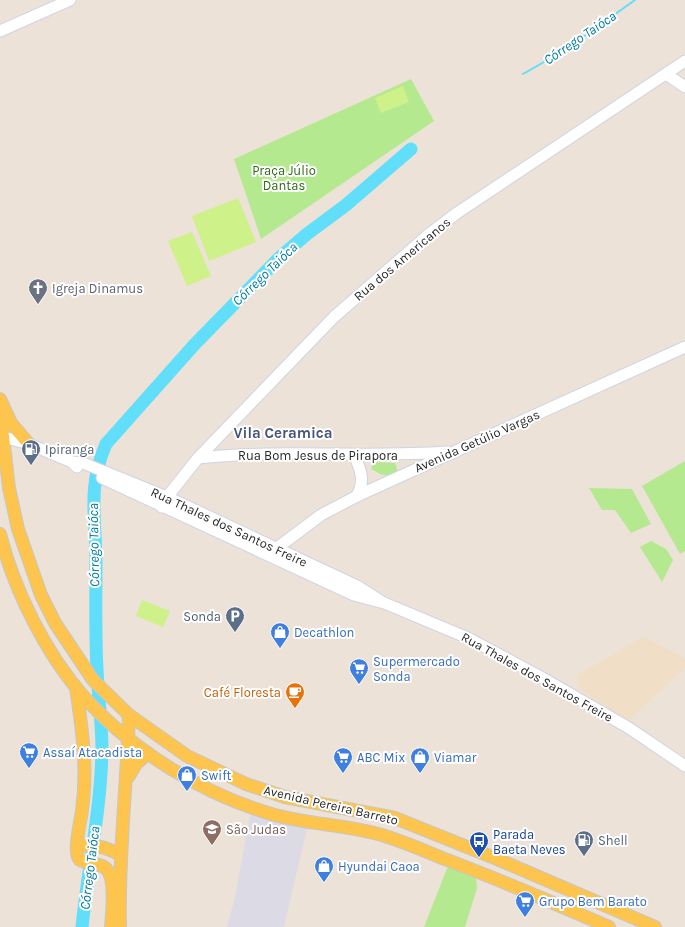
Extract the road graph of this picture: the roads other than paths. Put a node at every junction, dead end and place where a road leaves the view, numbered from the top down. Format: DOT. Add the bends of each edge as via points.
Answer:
graph roads {
  1 [pos="70,0"];
  2 [pos="3,30"];
  3 [pos="685,61"];
  4 [pos="666,74"];
  5 [pos="685,87"];
  6 [pos="685,347"];
  7 [pos="0,399"];
  8 [pos="0,411"];
  9 [pos="223,431"];
  10 [pos="1,436"];
  11 [pos="29,444"];
  12 [pos="455,451"];
  13 [pos="229,455"];
  14 [pos="198,458"];
  15 [pos="356,462"];
  16 [pos="357,496"];
  17 [pos="165,502"];
  18 [pos="0,536"];
  19 [pos="277,548"];
  20 [pos="257,550"];
  21 [pos="382,602"];
  22 [pos="76,688"];
  23 [pos="129,715"];
  24 [pos="128,739"];
  25 [pos="148,753"];
  26 [pos="685,766"];
  27 [pos="127,781"];
  28 [pos="77,849"];
  29 [pos="120,855"];
  30 [pos="111,927"];
  31 [pos="120,927"];
  32 [pos="609,927"];
  33 [pos="655,927"];
  1 -- 2 [label="street"];
  3 -- 4 [label="street, Rua dos Americanos"];
  4 -- 5 [label="street"];
  4 -- 9 [label="street, Rua dos Americanos" via="457,213 428,236 334,317"];
  6 -- 12 [label="street, Avenida Getúlio Vargas"];
  7 -- 11 [label="main road" via="11,423"];
  8 -- 10 [label="main road, Avenida Pereira Barreto"];
  9 -- 13 [label="street, Rua Bom Jesus de Pirapora" via="223,443"];
  9 -- 14 [label="street, Rua dos Americanos"];
  10 -- 11 [label="street, Rua Thales dos Santos Freire"];
  10 -- 23 [label="main road, Avenida Pereira Barreto" via="18,529 30,568 55,623 93,680"];
  11 -- 17 [label="street, Rua Thales dos Santos Freire"];
  12 -- 13 [label="street, Rua Bom Jesus de Pirapora" via="408,455"];
  12 -- 16 [label="street, Avenida Getúlio Vargas"];
  13 -- 14 [label="street, Rua Bom Jesus de Pirapora"];
  14 -- 17 [label="street, Rua dos Americanos"];
  15 -- 16 [label="street" via="362,481"];
  16 -- 19 [label="street, Avenida Getúlio Vargas" via="321,515"];
  17 -- 19 [label="street, Rua Thales dos Santos Freire"];
  17 -- 20 [label="street, Rua Thales dos Santos Freire"];
  18 -- 22 [label="main road, Avenida Pereira Barreto" via="9,566 32,617 55,658"];
  19 -- 20 [label="street"];
  19 -- 21 [label="street, Rua Thales dos Santos Freire" via="369,592"];
  20 -- 21 [label="street, Rua Thales dos Santos Freire" via="354,595"];
  21 -- 26 [label="street, Rua Thales dos Santos Freire" via="468,638 539,676 629,728"];
  22 -- 24 [label="main road, Avenida Pereira Barreto"];
  22 -- 28 [label="main road" via="83,730 85,774"];
  23 -- 24 [label="main road"];
  23 -- 33 [label="main road, Avenida Pereira Barreto" via="187,756 246,784 298,800 396,818"];
  24 -- 25 [label="main road, Avenida Pereira Barreto"];
  24 -- 27 [label="main road"];
  25 -- 27 [label="main road" via="133,768"];
  25 -- 32 [label="main road, Avenida Pereira Barreto" via="203,786 243,805 287,819 372,832 493,878"];
  27 -- 29 [label="main road"];
  28 -- 29 [label="main road" via="81,845 89,845"];
  28 -- 30 [label="main road" via="77,856 84,862 99,865 108,871 111,880"];
  29 -- 31 [label="main road"];
}
